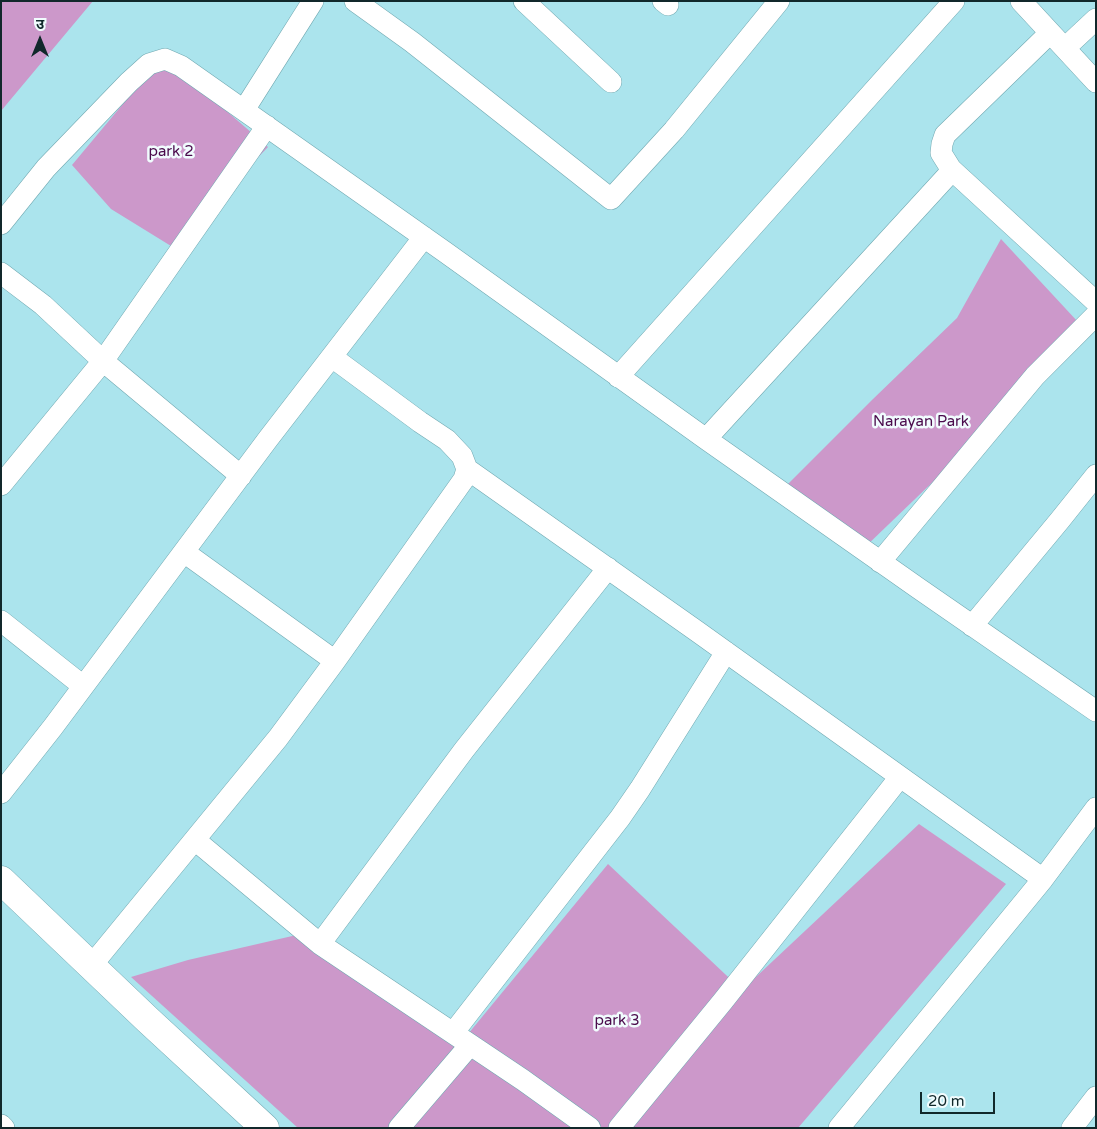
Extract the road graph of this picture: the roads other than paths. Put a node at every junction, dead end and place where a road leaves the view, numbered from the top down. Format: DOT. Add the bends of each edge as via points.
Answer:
graph roads {
  1 [pos="313,1"];
  2 [pos="355,1"];
  3 [pos="524,1"];
  4 [pos="779,1"];
  5 [pos="954,1"];
  6 [pos="1022,1"];
  7 [pos="1096,19"];
  8 [pos="1050,33"];
  9 [pos="1065,48"];
  10 [pos="611,82"];
  11 [pos="1096,82"];
  12 [pos="244,110"];
  13 [pos="267,126"];
  14 [pos="951,169"];
  15 [pos="1,224"];
  16 [pos="424,237"];
  17 [pos="4,281"];
  18 [pos="1096,302"];
  19 [pos="1096,315"];
  20 [pos="332,357"];
  21 [pos="103,361"];
  22 [pos="618,377"];
  23 [pos="706,439"];
  24 [pos="466,469"];
  25 [pos="1096,475"];
  26 [pos="241,476"];
  27 [pos="1,486"];
  28 [pos="184,552"];
  29 [pos="880,562"];
  30 [pos="608,568"];
  31 [pos="1,621"];
  32 [pos="972,626"];
  33 [pos="726,652"];
  34 [pos="335,661"];
  35 [pos="83,686"];
  36 [pos="1096,711"];
  37 [pos="900,777"];
  38 [pos="1,793"];
  39 [pos="1096,808"];
  40 [pos="195,840"];
  41 [pos="1043,879"];
  42 [pos="1,880"];
  43 [pos="320,944"];
  44 [pos="92,966"];
  45 [pos="462,1039"];
  46 [pos="1096,1097"];
  47 [pos="1,1125"];
  48 [pos="1074,1127"];
  49 [pos="4,1128"];
  50 [pos="265,1128"];
  51 [pos="399,1128"];
  52 [pos="590,1128"];
  53 [pos="619,1128"];
  54 [pos="839,1128"];
  1 -- 12 [label="street"];
  2 -- 4 [label="street" via="611,198 674,130"];
  3 -- 10 [label="street"];
  5 -- 22 [label="street"];
  6 -- 8 [label="street"];
  7 -- 9 [label="street"];
  8 -- 9 [label="street"];
  8 -- 14 [label="street" via="945,135 941,153"];
  9 -- 11 [label="street"];
  12 -- 13 [label="street"];
  12 -- 15 [label="street" via="180,66 165,59 150,64 46,168"];
  13 -- 16 [label="street"];
  13 -- 21 [label="street"];
  14 -- 18 [label="street"];
  14 -- 23 [label="street"];
  16 -- 20 [label="street"];
  16 -- 22 [label="street"];
  17 -- 21 [label="street" via="43,305"];
  19 -- 29 [label="street" via="1035,376"];
  20 -- 24 [label="street" via="447,440 462,456"];
  20 -- 26 [label="street"];
  21 -- 26 [label="street"];
  21 -- 27 [label="street"];
  22 -- 23 [label="street"];
  23 -- 29 [label="street"];
  24 -- 30 [label="street"];
  24 -- 34 [label="street" via="464,479"];
  25 -- 32 [label="street"];
  26 -- 28 [label="street"];
  28 -- 34 [label="street"];
  28 -- 35 [label="street"];
  29 -- 32 [label="street"];
  30 -- 33 [label="street"];
  30 -- 43 [label="street" via="464,750"];
  31 -- 35 [label="street"];
  32 -- 36 [label="street"];
  33 -- 37 [label="street"];
  33 -- 45 [label="street" via="640,789"];
  34 -- 40 [label="street" via="278,738"];
  35 -- 38 [label="street"];
  37 -- 41 [label="street"];
  37 -- 53 [label="street"];
  39 -- 41 [label="street"];
  40 -- 43 [label="street"];
  40 -- 44 [label="street"];
  41 -- 54 [label="street"];
  42 -- 44 [label="street"];
  43 -- 45 [label="street"];
  44 -- 50 [label="street"];
  45 -- 51 [label="street"];
  45 -- 52 [label="street"];
  46 -- 48 [label="street"];
  47 -- 49 [label="street"];
}
